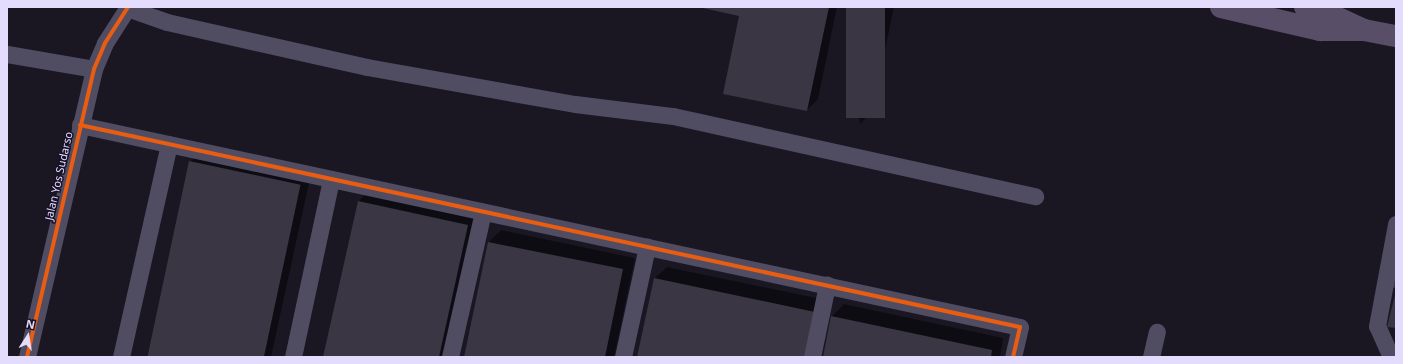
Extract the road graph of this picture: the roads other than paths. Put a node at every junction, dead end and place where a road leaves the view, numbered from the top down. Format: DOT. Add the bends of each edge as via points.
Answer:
graph roads {
  1 [pos="1221,7"];
  2 [pos="1305,7"];
  3 [pos="127,8"];
  4 [pos="1364,30"];
  5 [pos="1396,36"];
  6 [pos="11,55"];
  7 [pos="94,69"];
  8 [pos="80,125"];
  9 [pos="169,144"];
  10 [pos="331,179"];
  11 [pos="1036,196"];
  12 [pos="483,212"];
  13 [pos="1396,224"];
  14 [pos="647,247"];
  15 [pos="827,285"];
  16 [pos="1157,332"];
  17 [pos="27,357"];
  18 [pos="121,357"];
  19 [pos="293,357"];
  20 [pos="450,357"];
  21 [pos="623,357"];
  22 [pos="812,357"];
  23 [pos="1013,357"];
  24 [pos="1152,357"];
  25 [pos="1391,357"];
  1 -- 4 [label="main road" via="1320,30"];
  2 -- 4 [label="main road" via="1323,11"];
  3 -- 7 [label="street, Jalan Yos Sudarso" via="105,43"];
  3 -- 11 [label="street" via="167,22 366,67 575,104 673,116"];
  4 -- 5 [label="main road"];
  6 -- 7 [label="street"];
  7 -- 8 [label="street, Jalan Yos Sudarso"];
  8 -- 9 [label="street"];
  8 -- 17 [label="street, Jalan Yos Sudarso"];
  9 -- 10 [label="street"];
  9 -- 18 [label="street"];
  10 -- 12 [label="street"];
  10 -- 19 [label="street"];
  12 -- 14 [label="street"];
  12 -- 20 [label="street"];
  13 -- 25 [label="street" via="1377,326"];
  14 -- 15 [label="street"];
  14 -- 21 [label="street"];
  15 -- 22 [label="street"];
  15 -- 23 [label="street" via="1020,327"];
  16 -- 24 [label="street"];
}
